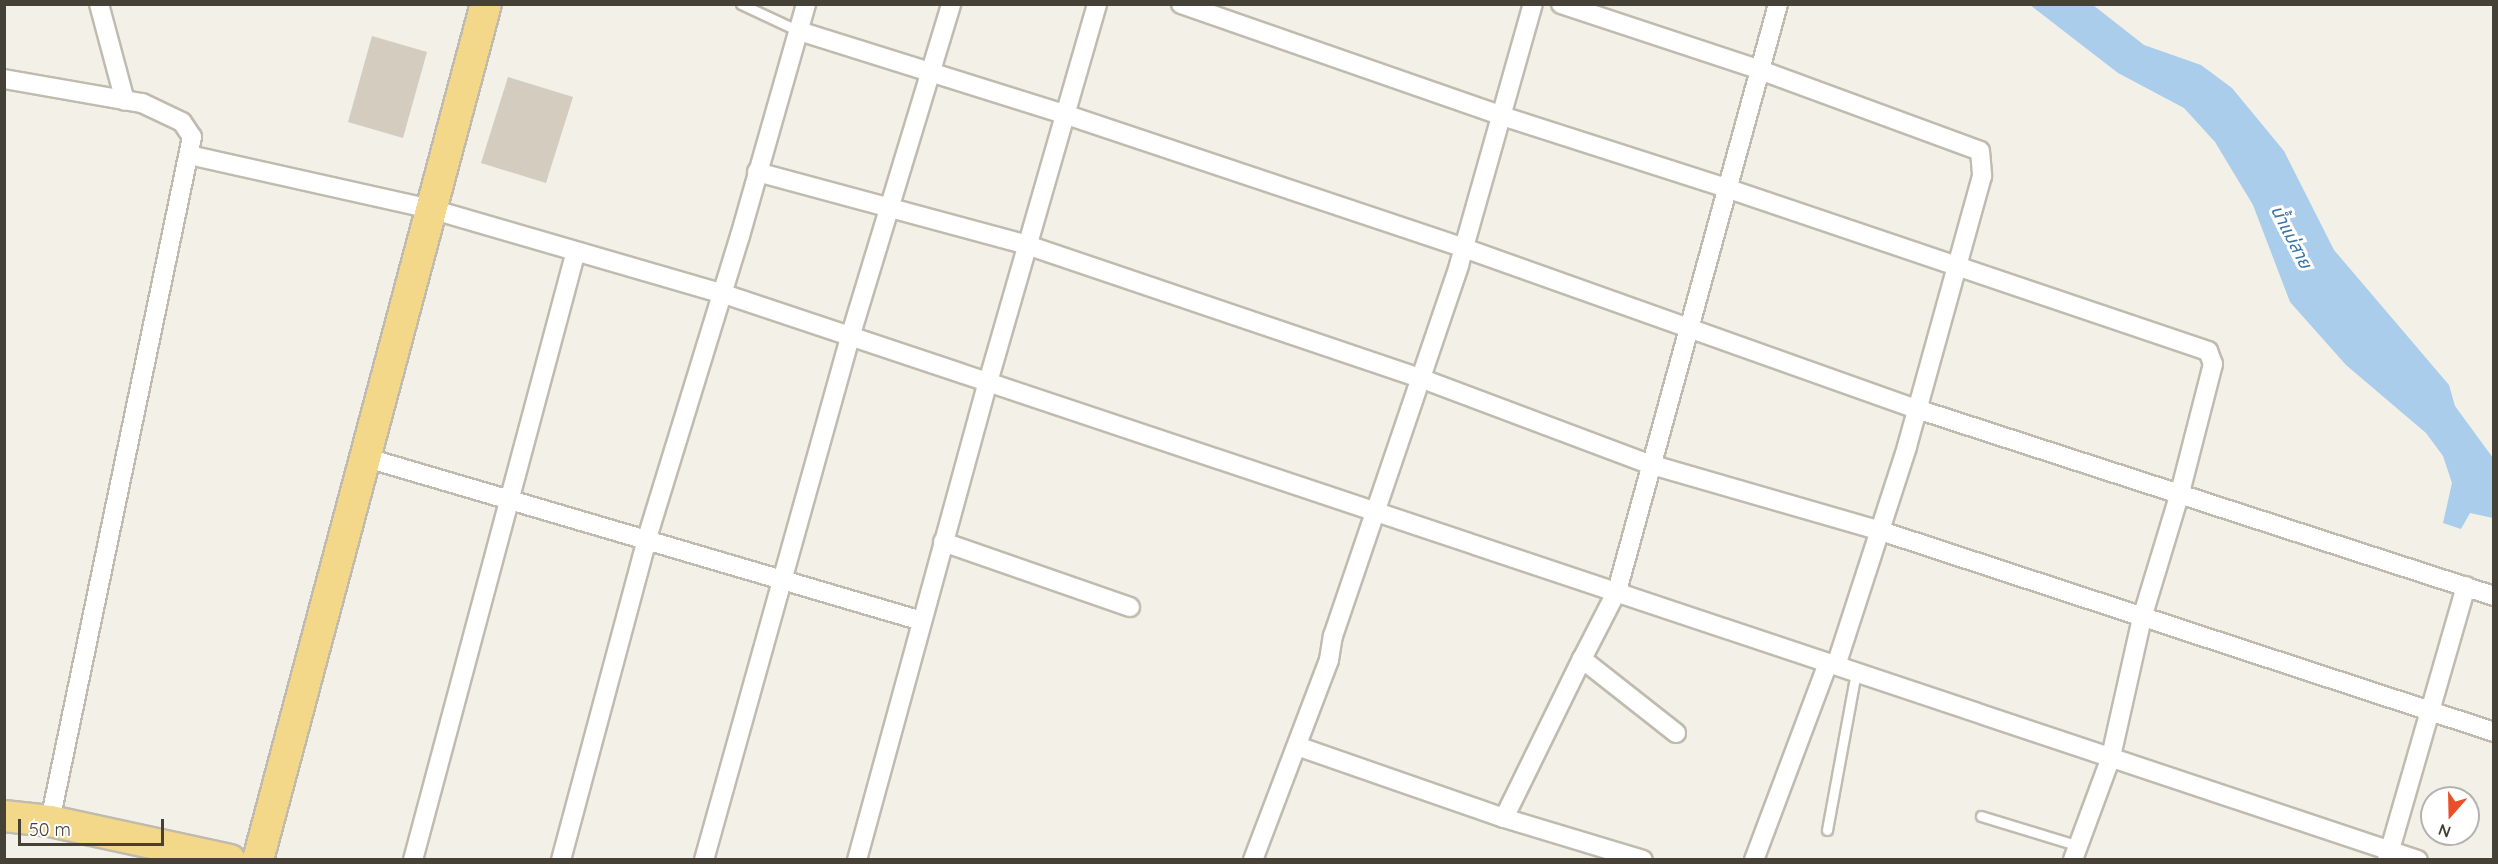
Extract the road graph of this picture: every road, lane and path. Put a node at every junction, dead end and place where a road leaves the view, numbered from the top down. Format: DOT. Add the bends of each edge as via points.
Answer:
graph roads {
  1 [pos="99,4"];
  2 [pos="486,4"];
  3 [pos="741,4"];
  4 [pos="806,4"];
  5 [pos="951,4"];
  6 [pos="1097,4"];
  7 [pos="1181,4"];
  8 [pos="1533,4"];
  9 [pos="1561,4"];
  10 [pos="1778,4"];
  11 [pos="799,31"];
  12 [pos="1760,70"];
  13 [pos="932,71"];
  14 [pos="4,79"];
  15 [pos="125,101"];
  16 [pos="1064,114"];
  17 [pos="1499,115"];
  18 [pos="189,155"];
  19 [pos="757,172"];
  20 [pos="1729,189"];
  21 [pos="890,206"];
  22 [pos="431,209"];
  23 [pos="1027,245"];
  24 [pos="1464,248"];
  25 [pos="576,251"];
  26 [pos="1957,266"];
  27 [pos="721,293"];
  28 [pos="1689,331"];
  29 [pos="851,334"];
  30 [pos="1420,378"];
  31 [pos="988,382"];
  32 [pos="1917,409"];
  33 [pos="366,458"];
  34 [pos="1649,464"];
  35 [pos="2179,496"];
  36 [pos="511,498"];
  37 [pos="1376,511"];
  38 [pos="1881,531"];
  39 [pos="647,538"];
  40 [pos="943,542"];
  41 [pos="783,579"];
  42 [pos="2466,586"];
  43 [pos="1617,591"];
  44 [pos="2493,596"];
  45 [pos="1130,607"];
  46 [pos="2142,618"];
  47 [pos="922,621"];
  48 [pos="1582,659"];
  49 [pos="1832,664"];
  50 [pos="1856,672"];
  51 [pos="2429,713"];
  52 [pos="2493,732"];
  53 [pos="1676,733"];
  54 [pos="1297,746"];
  55 [pos="2111,757"];
  56 [pos="4,816"];
  57 [pos="1981,816"];
  58 [pos="1504,818"];
  59 [pos="50,820"];
  60 [pos="1827,830"];
  61 [pos="2074,852"];
  62 [pos="2389,855"];
  63 [pos="230,860"];
  64 [pos="258,860"];
  65 [pos="413,860"];
  66 [pos="561,860"];
  67 [pos="704,860"];
  68 [pos="857,860"];
  69 [pos="1253,860"];
  70 [pos="1642,860"];
  71 [pos="1754,860"];
  72 [pos="2418,860"];
  1 -- 15 [label="street"];
  2 -- 22 [label="highway"];
  3 -- 11 [label="lane"];
  4 -- 11 [label="street"];
  5 -- 13 [label="street"];
  6 -- 16 [label="street"];
  7 -- 17 [label="street"];
  8 -- 17 [label="street"];
  9 -- 12 [label="street"];
  10 -- 12 [label="street"];
  11 -- 13 [label="street"];
  11 -- 19 [label="street"];
  12 -- 20 [label="street"];
  12 -- 26 [label="street" via="1980,151 1982,176"];
  13 -- 16 [label="street"];
  13 -- 21 [label="street"];
  14 -- 15 [label="street"];
  15 -- 18 [label="street" via="142,103 182,122 192,137"];
  16 -- 23 [label="street"];
  16 -- 24 [label="street"];
  17 -- 20 [label="street"];
  17 -- 24 [label="street"];
  18 -- 22 [label="street"];
  18 -- 59 [label="street"];
  19 -- 21 [label="street"];
  19 -- 27 [label="street"];
  20 -- 26 [label="street"];
  20 -- 28 [label="street"];
  21 -- 23 [label="street"];
  21 -- 29 [label="street"];
  22 -- 25 [label="street"];
  22 -- 33 [label="highway"];
  23 -- 30 [label="street"];
  23 -- 31 [label="street"];
  24 -- 28 [label="street"];
  24 -- 30 [label="street"];
  25 -- 27 [label="street"];
  25 -- 36 [label="street"];
  26 -- 32 [label="street"];
  26 -- 35 [label="street" via="2208,351 2213,364"];
  27 -- 29 [label="street"];
  27 -- 39 [label="street"];
  28 -- 32 [label="street"];
  28 -- 34 [label="street"];
  29 -- 31 [label="street"];
  29 -- 41 [label="street"];
  30 -- 34 [label="street"];
  30 -- 37 [label="street"];
  31 -- 37 [label="street"];
  31 -- 40 [label="street"];
  32 -- 35 [label="street"];
  32 -- 38 [label="street"];
  33 -- 36 [label="street"];
  33 -- 64 [label="highway"];
  34 -- 38 [label="street"];
  34 -- 43 [label="street"];
  35 -- 42 [label="street"];
  35 -- 46 [label="street"];
  36 -- 39 [label="street"];
  36 -- 65 [label="street"];
  37 -- 43 [label="street"];
  37 -- 54 [label="street"];
  38 -- 46 [label="street"];
  38 -- 49 [label="street"];
  39 -- 41 [label="street"];
  39 -- 66 [label="street"];
  40 -- 45 [label="street"];
  40 -- 47 [label="street"];
  41 -- 47 [label="street"];
  41 -- 67 [label="street"];
  42 -- 44 [label="street"];
  42 -- 51 [label="street"];
  43 -- 48 [label="street"];
  43 -- 49 [label="street"];
  46 -- 51 [label="street"];
  46 -- 55 [label="street"];
  47 -- 68 [label="street"];
  48 -- 53 [label="street"];
  48 -- 58 [label="street"];
  49 -- 50 [label="street"];
  49 -- 71 [label="street"];
  50 -- 55 [label="street"];
  50 -- 60 [label="lane"];
  51 -- 52 [label="street"];
  51 -- 62 [label="street"];
  54 -- 58 [label="street"];
  54 -- 69 [label="street"];
  55 -- 61 [label="street"];
  55 -- 62 [label="street"];
  56 -- 59 [label="highway"];
  57 -- 61 [label="lane"];
  58 -- 70 [label="street"];
  59 -- 63 [label="highway"];
  62 -- 72 [label="street"];
}
